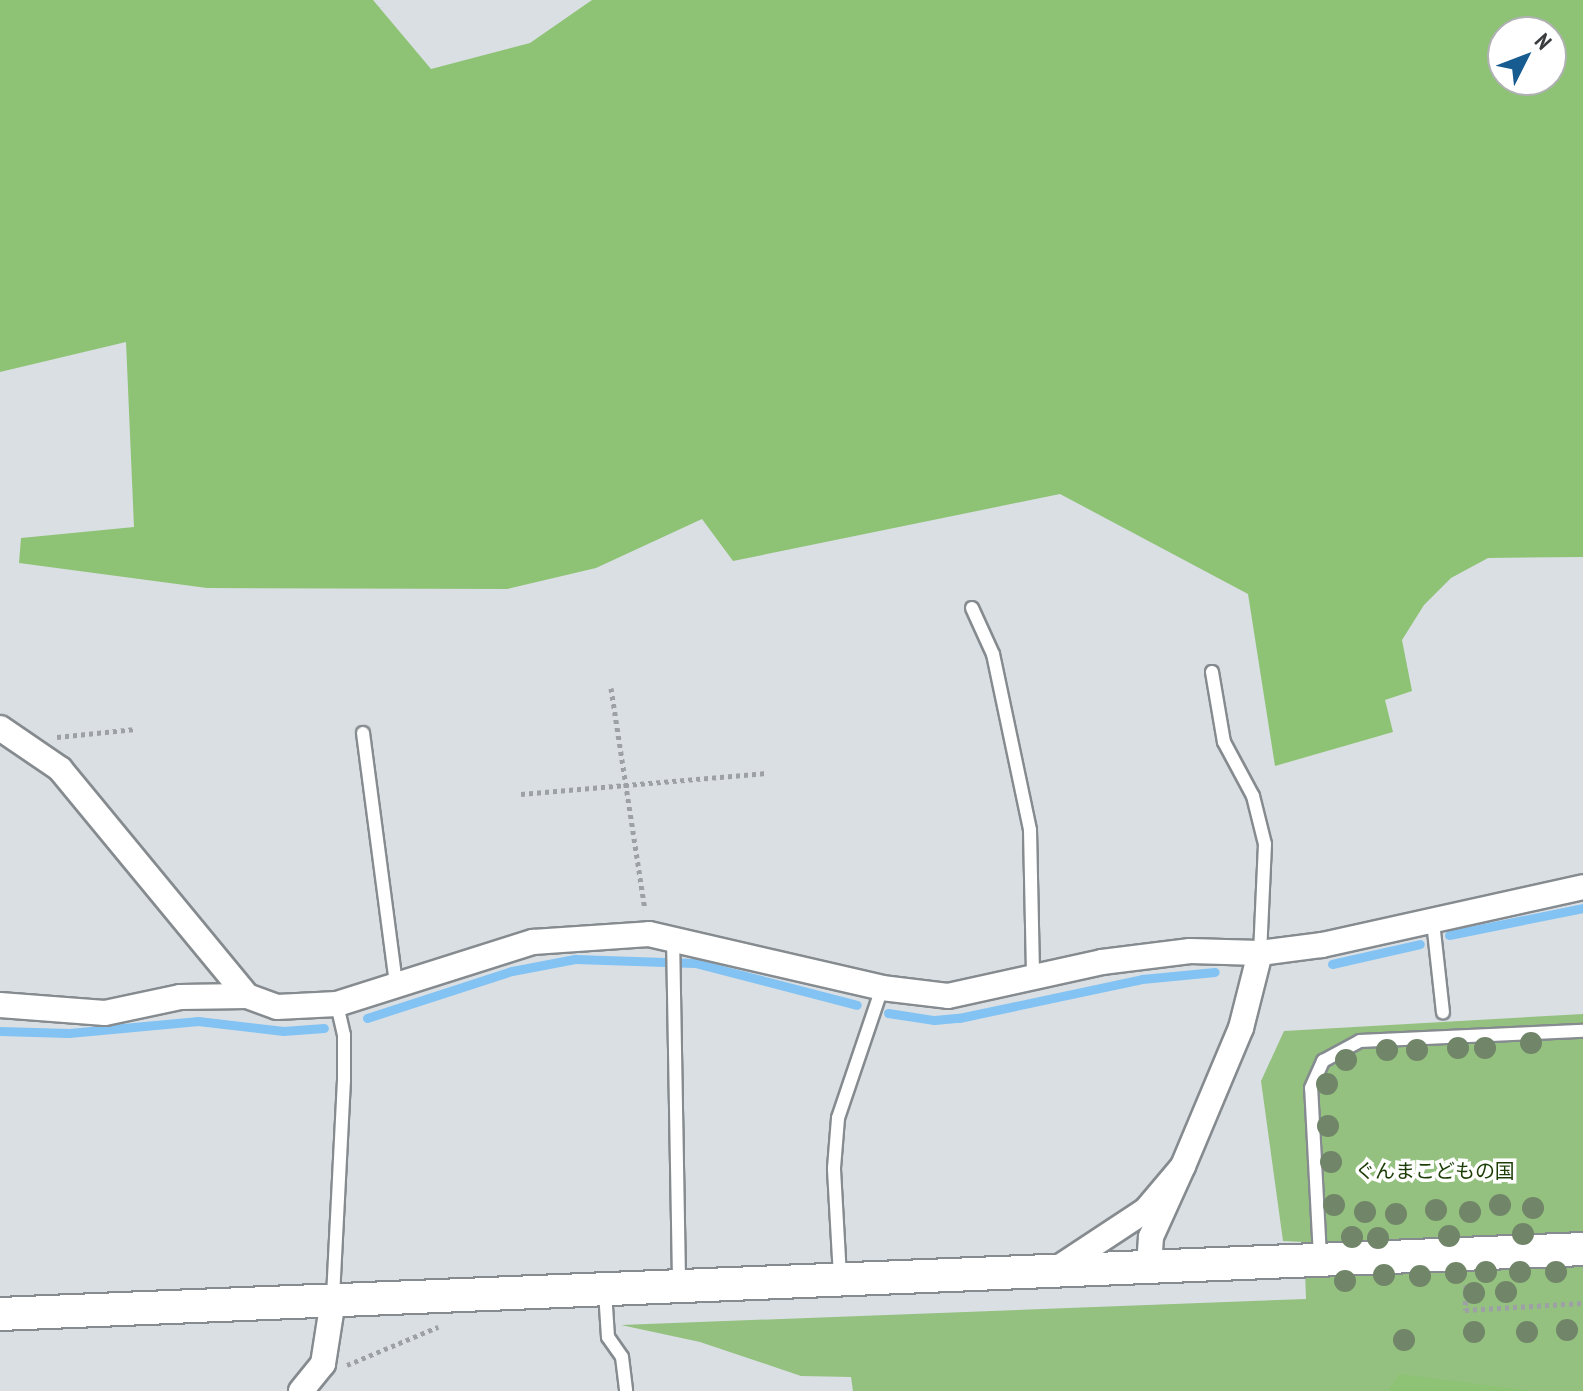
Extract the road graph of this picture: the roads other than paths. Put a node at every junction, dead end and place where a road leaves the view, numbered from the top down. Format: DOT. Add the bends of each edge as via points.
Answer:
graph roads {
  1 [pos="972,608"];
  2 [pos="1212,672"];
  3 [pos="0,728"];
  4 [pos="363,733"];
  5 [pos="1583,887"];
  6 [pos="1433,922"];
  7 [pos="661,935"];
  8 [pos="1260,953"];
  9 [pos="1033,975"];
  10 [pos="396,984"];
  11 [pos="882,988"];
  12 [pos="247,996"];
  13 [pos="337,1004"];
  14 [pos="0,1005"];
  15 [pos="1443,1012"];
  16 [pos="1583,1031"];
  17 [pos="1183,1166"];
  18 [pos="1583,1249"];
  19 [pos="1320,1262"];
  20 [pos="1149,1269"];
  21 [pos="1050,1273"];
  22 [pos="840,1282"];
  23 [pos="680,1288"];
  24 [pos="605,1291"];
  25 [pos="333,1300"];
  26 [pos="0,1314"];
  27 [pos="308,1384"];
  28 [pos="626,1391"];
  1 -- 9 [label="lane" via="993,654 1030,830"];
  2 -- 8 [label="lane" via="1224,742 1253,796 1263,831"];
  3 -- 12 [label="street" via="60,769"];
  4 -- 10 [label="lane"];
  5 -- 6 [label="street"];
  6 -- 8 [label="street"];
  6 -- 15 [label="lane"];
  7 -- 10 [label="street" via="533,942"];
  7 -- 11 [label="street"];
  7 -- 23 [label="lane"];
  8 -- 9 [label="street" via="1190,951"];
  8 -- 17 [label="street" via="1241,1028"];
  9 -- 11 [label="street" via="948,996"];
  10 -- 13 [label="street"];
  11 -- 22 [label="lane" via="838,1118 834,1168"];
  12 -- 13 [label="street" via="277,1007"];
  12 -- 14 [label="street" via="180,997 105,1013"];
  13 -- 25 [label="lane" via="344,1065"];
  16 -- 19 [label="lane" via="1360,1041 1323,1061 1311,1088"];
  17 -- 20 [label="street" via="1151,1237"];
  17 -- 21 [label="street" via="1146,1210"];
  18 -- 19 [label="street"];
  19 -- 20 [label="street"];
  20 -- 21 [label="street"];
  21 -- 22 [label="street"];
  22 -- 23 [label="street"];
  23 -- 24 [label="street"];
  24 -- 25 [label="street"];
  24 -- 28 [label="lane" via="608,1337 622,1357"];
  25 -- 26 [label="street"];
  25 -- 27 [label="street" via="323,1364"];
}
